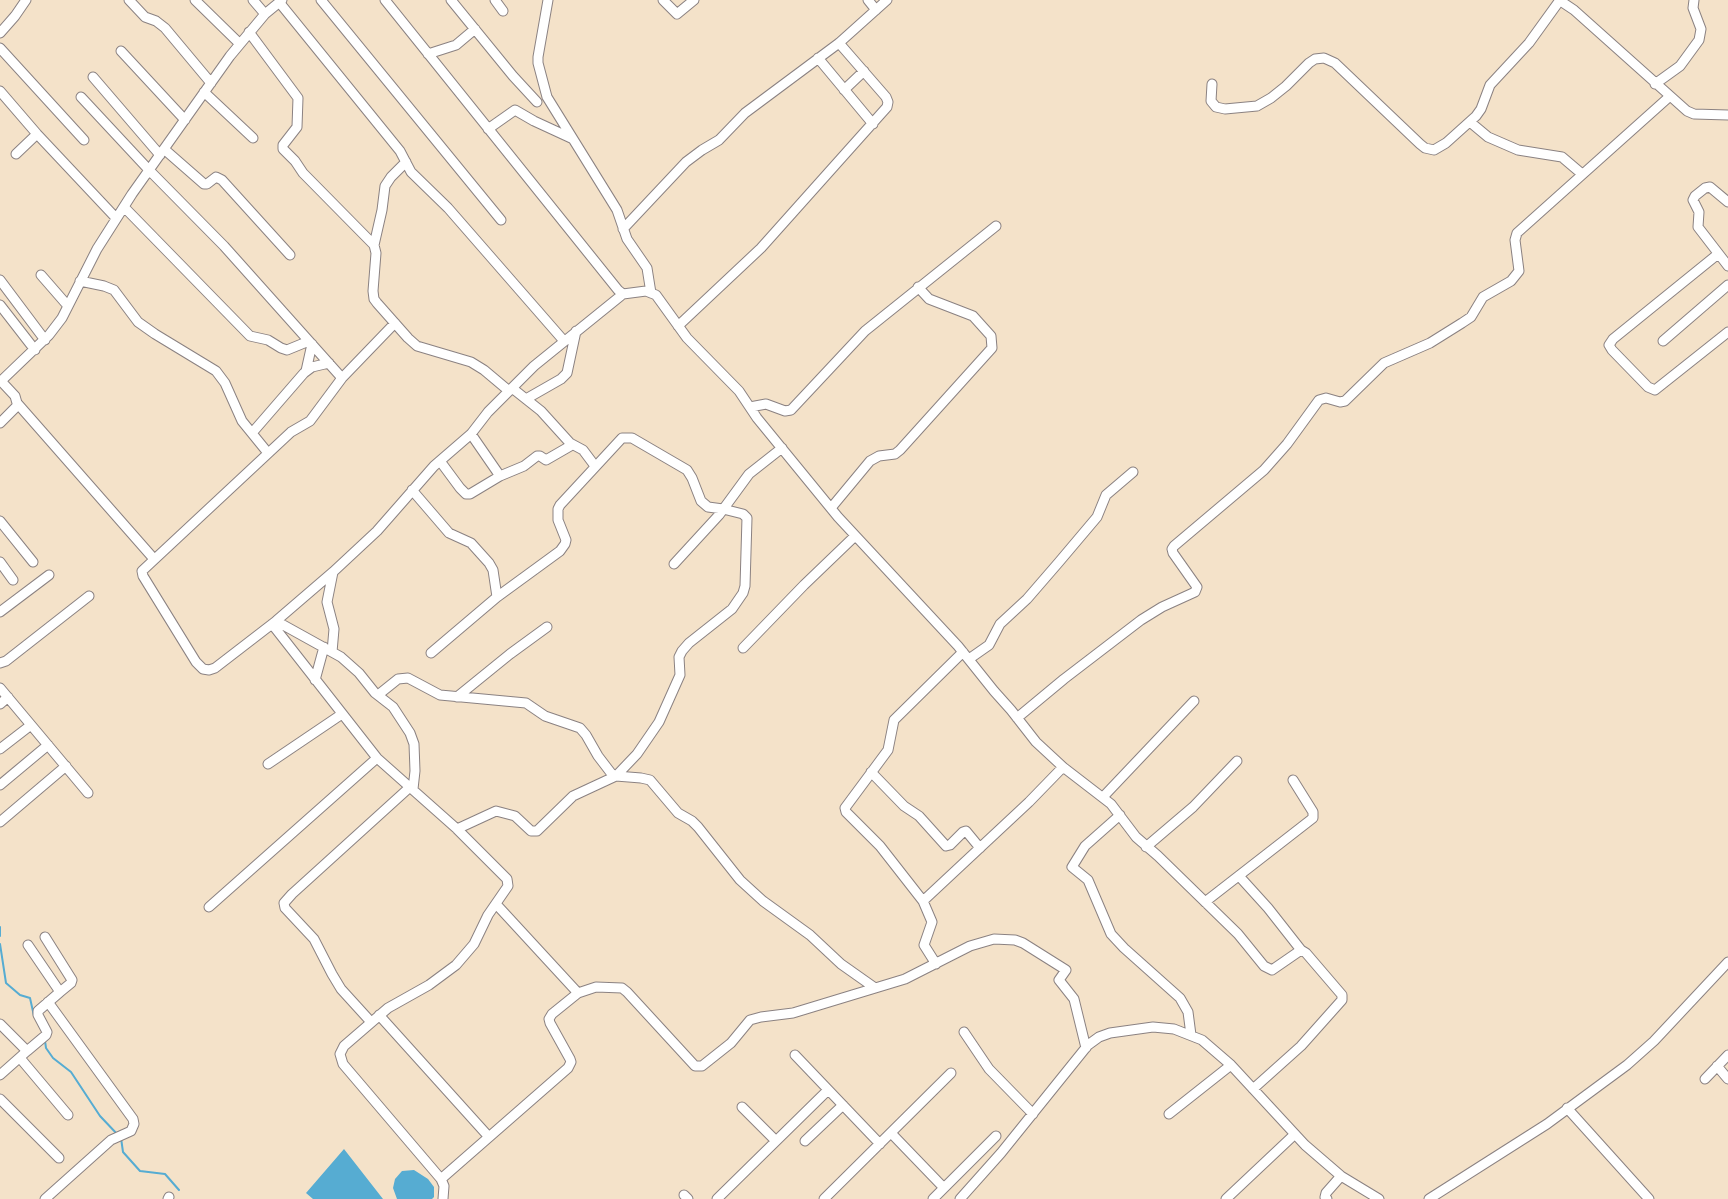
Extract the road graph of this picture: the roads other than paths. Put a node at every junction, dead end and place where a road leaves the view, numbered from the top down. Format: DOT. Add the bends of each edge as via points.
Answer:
graph roads {
  1 [pos="26,0"];
  2 [pos="129,0"];
  3 [pos="195,0"];
  4 [pos="253,0"];
  5 [pos="321,0"];
  6 [pos="385,0"];
  7 [pos="451,0"];
  8 [pos="495,0"];
  9 [pos="548,0"];
  10 [pos="663,0"];
  11 [pos="694,0"];
  12 [pos="868,0"];
  13 [pos="887,0"];
  14 [pos="1560,0"];
  15 [pos="1694,0"];
  16 [pos="281,1"];
  17 [pos="1578,1"];
  18 [pos="876,10"];
  19 [pos="1574,10"];
  20 [pos="504,11"];
  21 [pos="265,14"];
  22 [pos="475,29"];
  23 [pos="249,32"];
  24 [pos="0,33"];
  25 [pos="839,43"];
  26 [pos="240,44"];
  27 [pos="0,48"];
  28 [pos="121,51"];
  29 [pos="428,54"];
  30 [pos="818,58"];
  31 [pos="864,71"];
  32 [pos="93,77"];
  33 [pos="211,83"];
  34 [pos="1212,84"];
  35 [pos="1655,84"];
  36 [pos="544,88"];
  37 [pos="844,90"];
  38 [pos="0,92"];
  39 [pos="204,92"];
  40 [pos="81,97"];
  41 [pos="1669,97"];
  42 [pos="537,102"];
  43 [pos="1728,115"];
  44 [pos="528,118"];
  45 [pos="185,120"];
  46 [pos="1470,122"];
  47 [pos="873,124"];
  48 [pos="488,129"];
  49 [pos="37,134"];
  50 [pos="253,138"];
  51 [pos="573,139"];
  52 [pos="84,140"];
  53 [pos="162,152"];
  54 [pos="16,154"];
  55 [pos="406,162"];
  56 [pos="149,170"];
  57 [pos="1582,174"];
  58 [pos="1728,202"];
  59 [pos="124,206"];
  60 [pos="116,218"];
  61 [pos="501,220"];
  62 [pos="996,226"];
  63 [pos="623,230"];
  64 [pos="374,245"];
  65 [pos="1718,254"];
  66 [pos="290,255"];
  67 [pos="1728,266"];
  68 [pos="41,275"];
  69 [pos="0,280"];
  70 [pos="80,281"];
  71 [pos="1728,285"];
  72 [pos="918,287"];
  73 [pos="652,293"];
  74 [pos="624,294"];
  75 [pos="0,305"];
  76 [pos="68,306"];
  77 [pos="395,323"];
  78 [pos="678,326"];
  79 [pos="576,331"];
  80 [pos="1728,332"];
  81 [pos="45,340"];
  82 [pos="564,341"];
  83 [pos="1663,341"];
  84 [pos="310,342"];
  85 [pos="34,350"];
  86 [pos="329,363"];
  87 [pos="306,371"];
  88 [pos="342,378"];
  89 [pos="0,382"];
  90 [pos="511,389"];
  91 [pos="526,399"];
  92 [pos="17,403"];
  93 [pos="750,407"];
  94 [pos="0,423"];
  95 [pos="252,433"];
  96 [pos="471,434"];
  97 [pos="572,445"];
  98 [pos="782,448"];
  99 [pos="268,453"];
  100 [pos="440,461"];
  101 [pos="595,466"];
  102 [pos="1133,472"];
  103 [pos="500,476"];
  104 [pos="412,490"];
  105 [pos="830,508"];
  106 [pos="723,509"];
  107 [pos="0,521"];
  108 [pos="855,536"];
  109 [pos="154,559"];
  110 [pos="0,562"];
  111 [pos="33,562"];
  112 [pos="674,564"];
  113 [pos="333,572"];
  114 [pos="49,575"];
  115 [pos="13,580"];
  116 [pos="89,596"];
  117 [pos="497,597"];
  118 [pos="0,612"];
  119 [pos="274,623"];
  120 [pos="548,628"];
  121 [pos="324,647"];
  122 [pos="743,648"];
  123 [pos="332,652"];
  124 [pos="963,652"];
  125 [pos="431,653"];
  126 [pos="969,660"];
  127 [pos="0,663"];
  128 [pos="315,680"];
  129 [pos="0,688"];
  130 [pos="378,695"];
  131 [pos="8,697"];
  132 [pos="457,697"];
  133 [pos="1194,701"];
  134 [pos="0,704"];
  135 [pos="342,714"];
  136 [pos="1017,718"];
  137 [pos="31,725"];
  138 [pos="48,745"];
  139 [pos="0,749"];
  140 [pos="377,758"];
  141 [pos="1237,761"];
  142 [pos="268,764"];
  143 [pos="66,766"];
  144 [pos="1063,767"];
  145 [pos="871,772"];
  146 [pos="616,776"];
  147 [pos="1293,780"];
  148 [pos="0,785"];
  149 [pos="411,788"];
  150 [pos="88,792"];
  151 [pos="1103,797"];
  152 [pos="1120,815"];
  153 [pos="0,822"];
  154 [pos="457,829"];
  155 [pos="1146,847"];
  156 [pos="980,848"];
  157 [pos="1239,876"];
  158 [pos="923,901"];
  159 [pos="1205,902"];
  160 [pos="496,904"];
  161 [pos="209,907"];
  162 [pos="44,937"];
  163 [pos="28,945"];
  164 [pos="1301,950"];
  165 [pos="1728,962"];
  166 [pos="936,964"];
  167 [pos="874,988"];
  168 [pos="60,992"];
  169 [pos="578,993"];
  170 [pos="48,1002"];
  171 [pos="380,1015"];
  172 [pos="371,1022"];
  173 [pos="0,1024"];
  174 [pos="964,1032"];
  175 [pos="1192,1035"];
  176 [pos="1086,1048"];
  177 [pos="27,1051"];
  178 [pos="1728,1055"];
  179 [pos="795,1056"];
  180 [pos="20,1058"];
  181 [pos="1231,1065"];
  182 [pos="1717,1066"];
  183 [pos="951,1073"];
  184 [pos="0,1075"];
  185 [pos="1705,1079"];
  186 [pos="1728,1079"];
  187 [pos="1253,1089"];
  188 [pos="828,1090"];
  189 [pos="0,1099"];
  190 [pos="843,1105"];
  191 [pos="742,1107"];
  192 [pos="1568,1108"];
  193 [pos="1033,1114"];
  194 [pos="1169,1114"];
  195 [pos="68,1115"];
  196 [pos="891,1132"];
  197 [pos="1295,1134"];
  198 [pos="996,1136"];
  199 [pos="489,1137"];
  200 [pos="776,1141"];
  201 [pos="806,1141"];
  202 [pos="880,1144"];
  203 [pos="59,1158"];
  204 [pos="1341,1176"];
  205 [pos="441,1179"];
  206 [pos="944,1188"];
  207 [pos="45,1199"];
  208 [pos="443,1199"];
  209 [pos="717,1199"];
  210 [pos="824,1199"];
  211 [pos="933,1199"];
  212 [pos="960,1199"];
  213 [pos="1226,1199"];
  214 [pos="1327,1199"];
  215 [pos="1379,1199"];
  216 [pos="1429,1199"];
  217 [pos="1649,1199"];
  1 -- 24 [label="street"];
  2 -- 33 [label="street" via="145,17 165,28"];
  3 -- 26 [label="street"];
  4 -- 21 [label="street"];
  5 -- 61 [label="street"];
  6 -- 29 [label="street"];
  7 -- 22 [label="street"];
  8 -- 20 [label="street"];
  9 -- 36 [label="street" via="538,57"];
  10 -- 11 [label="street" via="676,14"];
  12 -- 18 [label="street"];
  13 -- 18 [label="street"];
  14 -- 19 [label="street"];
  14 -- 46 [label="street" via="1529,43 1490,85 1479,112"];
  15 -- 35 [label="street" via="1701,29 1699,40 1680,66"];
  16 -- 21 [label="street"];
  16 -- 55 [label="street"];
  17 -- 19 [label="street"];
  18 -- 25 [label="street"];
  19 -- 35 [label="street"];
  21 -- 23 [label="street"];
  22 -- 29 [label="street" via="456,45"];
  22 -- 42 [label="street"];
  23 -- 26 [label="street"];
  23 -- 64 [label="street" via="298,98 297,127 283,149"];
  25 -- 30 [label="street"];
  25 -- 31 [label="street"];
  26 -- 33 [label="street"];
  27 -- 52 [label="street"];
  28 -- 45 [label="street"];
  29 -- 48 [label="street"];
  30 -- 37 [label="street"];
  30 -- 63 [label="street" via="744,114 720,140 686,162"];
  31 -- 37 [label="street"];
  31 -- 47 [label="street" via="888,102 885,111"];
  32 -- 53 [label="street"];
  33 -- 39 [label="street"];
  34 -- 46 [label="street" via="1211,101 1216,107 1257,106 1279,92 1315,59 1324,58 1335,63 1425,148 1438,148"];
  35 -- 41 [label="street"];
  36 -- 42 [label="street"];
  36 -- 51 [label="street"];
  37 -- 47 [label="street"];
  38 -- 49 [label="street"];
  39 -- 45 [label="street"];
  39 -- 50 [label="street"];
  40 -- 56 [label="street"];
  41 -- 43 [label="street" via="1690,113"];
  41 -- 57 [label="street"];
  42 -- 44 [label="street"];
  44 -- 48 [label="street" via="514,110"];
  44 -- 51 [label="street"];
  45 -- 53 [label="street"];
  46 -- 57 [label="street" via="1492,140 1530,153 1562,157"];
  47 -- 78 [label="street" via="761,248"];
  48 -- 74 [label="street"];
  49 -- 54 [label="street"];
  49 -- 60 [label="street"];
  51 -- 63 [label="street" via="614,204"];
  53 -- 56 [label="street"];
  53 -- 66 [label="street" via="204,184 216,177 220,179"];
  55 -- 64 [label="street" via="385,186"];
  55 -- 82 [label="street" via="411,172 448,208"];
  56 -- 59 [label="street"];
  56 -- 84 [label="street" via="224,246"];
  57 -- 136 [label="street" via="1517,233 1519,271 1512,281 1482,297 1471,317 1462,323 1430,343 1384,363 1345,401 1320,400 1264,470 1174,546 1173,553 1196,584 1196,591 1141,620"];
  58 -- 65 [label="street" via="1710,187 1693,198 1699,212 1698,227"];
  59 -- 60 [label="street"];
  59 -- 84 [label="street" via="250,336 268,340 287,350"];
  60 -- 70 [label="street"];
  62 -- 72 [label="street"];
  63 -- 73 [label="street" via="647,268"];
  64 -- 77 [label="street" via="373,295"];
  65 -- 67 [label="street"];
  65 -- 80 [label="street" via="1609,345 1648,388 1655,390"];
  68 -- 76 [label="street"];
  69 -- 81 [label="street"];
  70 -- 76 [label="street"];
  70 -- 95 [label="street" via="114,290 138,322 216,371"];
  71 -- 83 [label="street"];
  72 -- 93 [label="street" via="864,331 792,410 785,411 766,404"];
  72 -- 105 [label="street" via="933,301 973,316 991,336 992,348 900,450 870,461"];
  73 -- 74 [label="street"];
  73 -- 78 [label="street"];
  74 -- 79 [label="street"];
  75 -- 85 [label="street"];
  76 -- 81 [label="street"];
  77 -- 88 [label="street"];
  77 -- 90 [label="street" via="417,346 471,362"];
  78 -- 93 [label="street"];
  79 -- 82 [label="street"];
  79 -- 91 [label="street" via="567,373"];
  81 -- 85 [label="street"];
  82 -- 90 [label="street"];
  84 -- 86 [label="street"];
  84 -- 87 [label="street"];
  85 -- 89 [label="street"];
  86 -- 87 [label="street"];
  86 -- 88 [label="street"];
  87 -- 95 [label="street"];
  88 -- 99 [label="street" via="310,421 291,432"];
  89 -- 92 [label="street" via="15,396"];
  90 -- 91 [label="street"];
  90 -- 96 [label="street"];
  91 -- 97 [label="street" via="550,419"];
  92 -- 94 [label="street"];
  92 -- 109 [label="street"];
  93 -- 98 [label="street"];
  95 -- 99 [label="street"];
  96 -- 100 [label="street"];
  96 -- 103 [label="street"];
  97 -- 101 [label="street" via="583,450"];
  97 -- 103 [label="street" via="546,460 537,456 524,466"];
  98 -- 105 [label="street"];
  98 -- 106 [label="street" via="749,474"];
  99 -- 109 [label="street"];
  100 -- 103 [label="street" via="451,478 468,494"];
  100 -- 104 [label="street"];
  101 -- 106 [label="street" via="622,438 632,438 687,470 701,500 708,507"];
  101 -- 117 [label="street" via="558,509 558,520 566,540 564,547"];
  102 -- 126 [label="street" via="1106,495 1097,516 1071,548 1039,586 1000,624 989,645"];
  104 -- 113 [label="street" via="377,531"];
  104 -- 117 [label="street" via="449,533 471,543 491,565"];
  105 -- 108 [label="street"];
  106 -- 112 [label="street"];
  106 -- 146 [label="street" via="748,518 743,593 732,609 682,651 680,675 659,722 637,754"];
  107 -- 111 [label="street"];
  108 -- 122 [label="street"];
  108 -- 124 [label="street"];
  109 -- 119 [label="street" via="144,569 143,576 196,662 203,668 215,668"];
  110 -- 115 [label="street"];
  113 -- 119 [label="street"];
  113 -- 123 [label="street" via="327,602 334,635"];
  114 -- 118 [label="street"];
  116 -- 127 [label="street"];
  117 -- 125 [label="street"];
  119 -- 121 [label="street"];
  119 -- 128 [label="street"];
  120 -- 132 [label="street"];
  121 -- 123 [label="street"];
  121 -- 128 [label="street"];
  123 -- 130 [label="street" via="355,668"];
  124 -- 126 [label="street"];
  124 -- 145 [label="street" via="894,720 888,750"];
  126 -- 136 [label="street"];
  128 -- 135 [label="street"];
  129 -- 131 [label="street"];
  130 -- 132 [label="street" via="403,678 436,694"];
  130 -- 149 [label="street" via="393,707 414,744"];
  131 -- 134 [label="street"];
  131 -- 137 [label="street"];
  132 -- 146 [label="street" via="526,702 545,716 577,727 586,735 608,770"];
  133 -- 151 [label="street"];
  135 -- 140 [label="street"];
  135 -- 142 [label="street"];
  136 -- 144 [label="street" via="1036,742"];
  137 -- 138 [label="street"];
  137 -- 139 [label="street"];
  138 -- 143 [label="street"];
  138 -- 148 [label="street"];
  140 -- 149 [label="street"];
  140 -- 161 [label="street"];
  141 -- 155 [label="street" via="1193,807"];
  143 -- 150 [label="street"];
  143 -- 153 [label="street"];
  144 -- 151 [label="street"];
  144 -- 156 [label="street"];
  145 -- 156 [label="street" via="946,846 966,831"];
  145 -- 158 [label="street" via="845,810 880,846"];
  146 -- 154 [label="street" via="573,796 537,831 531,831 516,816 496,811"];
  146 -- 167 [label="street" via="650,780 678,813 695,824 740,880"];
  147 -- 157 [label="street" via="1313,812 1313,818"];
  149 -- 154 [label="street"];
  149 -- 172 [label="street" via="284,903 314,939 342,989"];
  151 -- 152 [label="street"];
  152 -- 155 [label="street"];
  152 -- 175 [label="street" via="1085,846 1072,867 1088,880 1110,934 1180,998 1188,1012"];
  154 -- 160 [label="street" via="507,879 508,886"];
  155 -- 159 [label="street"];
  156 -- 158 [label="street"];
  157 -- 159 [label="street"];
  157 -- 164 [label="street"];
  158 -- 166 [label="street" via="932,922 924,944"];
  159 -- 164 [label="street" via="1270,970"];
  160 -- 169 [label="street"];
  160 -- 171 [label="street" via="474,944 456,965"];
  162 -- 168 [label="street" via="72,980"];
  163 -- 168 [label="street"];
  164 -- 187 [label="street" via="1343,998 1301,1046"];
  165 -- 192 [label="street" via="1654,1041"];
  166 -- 167 [label="street" via="905,979"];
  166 -- 176 [label="street" via="978,942 994,938 1015,940 1032,947 1066,970 1059,980 1074,999"];
  167 -- 169 [label="street" via="794,1013 750,1020 731,1043 699,1067 692,1064 622,988 601,987"];
  168 -- 170 [label="street"];
  169 -- 199 [label="street" via="549,1019 570,1065"];
  170 -- 177 [label="street" via="38,1011 47,1032"];
  170 -- 207 [label="street" via="134,1124 128,1133 118,1137"];
  171 -- 172 [label="street"];
  171 -- 199 [label="street"];
  172 -- 205 [label="street" via="344,1046 340,1054 343,1064"];
  173 -- 177 [label="street"];
  174 -- 193 [label="street" via="989,1069"];
  175 -- 176 [label="street" via="1153,1027 1128,1029 1099,1037"];
  175 -- 181 [label="street"];
  176 -- 193 [label="street"];
  177 -- 180 [label="street"];
  178 -- 182 [label="street"];
  179 -- 188 [label="street"];
  180 -- 184 [label="street"];
  180 -- 195 [label="street"];
  181 -- 187 [label="street"];
  181 -- 194 [label="street"];
  182 -- 185 [label="street"];
  182 -- 186 [label="street"];
  183 -- 196 [label="street"];
  187 -- 197 [label="street"];
  188 -- 190 [label="street"];
  188 -- 200 [label="street"];
  189 -- 203 [label="street"];
  190 -- 201 [label="street"];
  190 -- 202 [label="street"];
  191 -- 200 [label="street"];
  192 -- 216 [label="street"];
  192 -- 217 [label="street"];
  193 -- 212 [label="street"];
  196 -- 202 [label="street"];
  196 -- 206 [label="street"];
  197 -- 204 [label="street"];
  197 -- 213 [label="street"];
  198 -- 206 [label="street"];
  199 -- 205 [label="street"];
  200 -- 209 [label="street"];
  202 -- 210 [label="street"];
  204 -- 214 [label="street" via="1326,1194"];
  204 -- 215 [label="street"];
  205 -- 208 [label="street"];
  206 -- 211 [label="street"];
}
